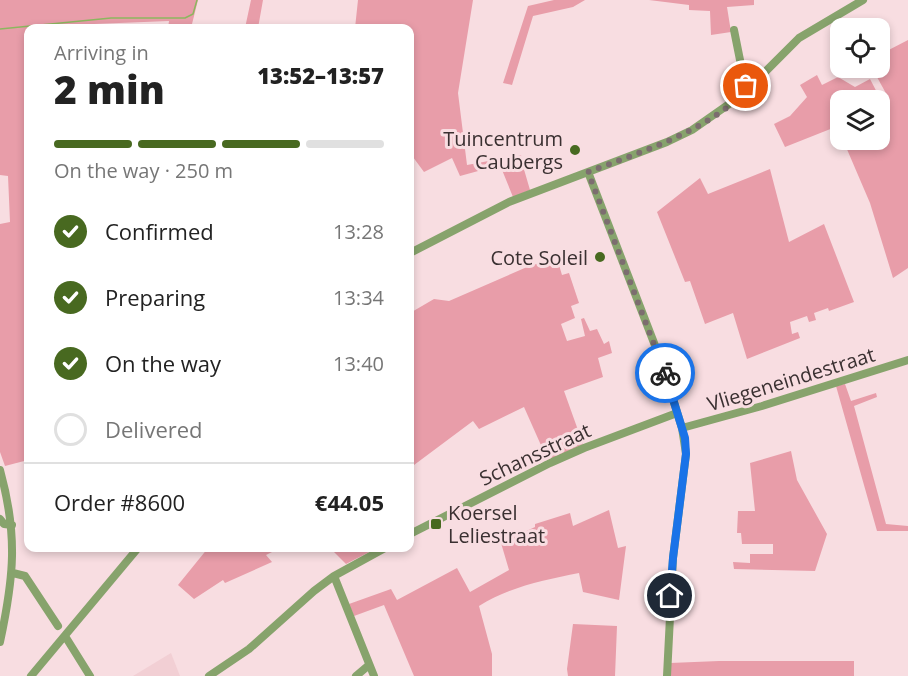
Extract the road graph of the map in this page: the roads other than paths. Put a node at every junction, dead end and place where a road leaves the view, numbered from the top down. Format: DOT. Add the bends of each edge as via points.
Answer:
graph roads {
  1 [pos="863,0"];
  2 [pos="734,30"];
  3 [pos="748,89"];
  4 [pos="588,172"];
  5 [pos="414,251"];
  6 [pos="908,360"];
  7 [pos="677,413"];
  8 [pos="682,428"];
  9 [pos="0,470"];
  10 [pos="0,519"];
  11 [pos="12,525"];
  12 [pos="414,532"];
  13 [pos="135,552"];
  14 [pos="378,552"];
  15 [pos="13,573"];
  16 [pos="334,576"];
  17 [pos="58,626"];
  18 [pos="65,636"];
  19 [pos="0,642"];
  20 [pos="369,665"];
  21 [pos="31,676"];
  22 [pos="90,676"];
  23 [pos="209,676"];
  24 [pos="356,676"];
  25 [pos="374,676"];
  26 [pos="667,676"];
  1 -- 3 [label="street" via="799,38"];
  2 -- 3 [label="street"];
  3 -- 4 [label="street" via="678,137"];
  4 -- 5 [label="street" via="509,202"];
  4 -- 7 [label="street"];
  6 -- 8 [label="street, Vliegeneindestraat"];
  7 -- 8 [label="street"];
  7 -- 12 [label="street, Schansstraat" via="550,463"];
  8 -- 26 [label="street" via="686,454 673,558"];
  9 -- 11 [label="street"];
  10 -- 11 [label="street"];
  11 -- 15 [label="street"];
  13 -- 18 [label="street"];
  14 -- 16 [label="street"];
  15 -- 17 [label="street" via="25,576"];
  15 -- 19 [label="street"];
  16 -- 20 [label="street"];
  16 -- 23 [label="street" via="249,650"];
  18 -- 21 [label="street"];
  18 -- 22 [label="street"];
  20 -- 24 [label="street"];
  20 -- 25 [label="street"];
}
